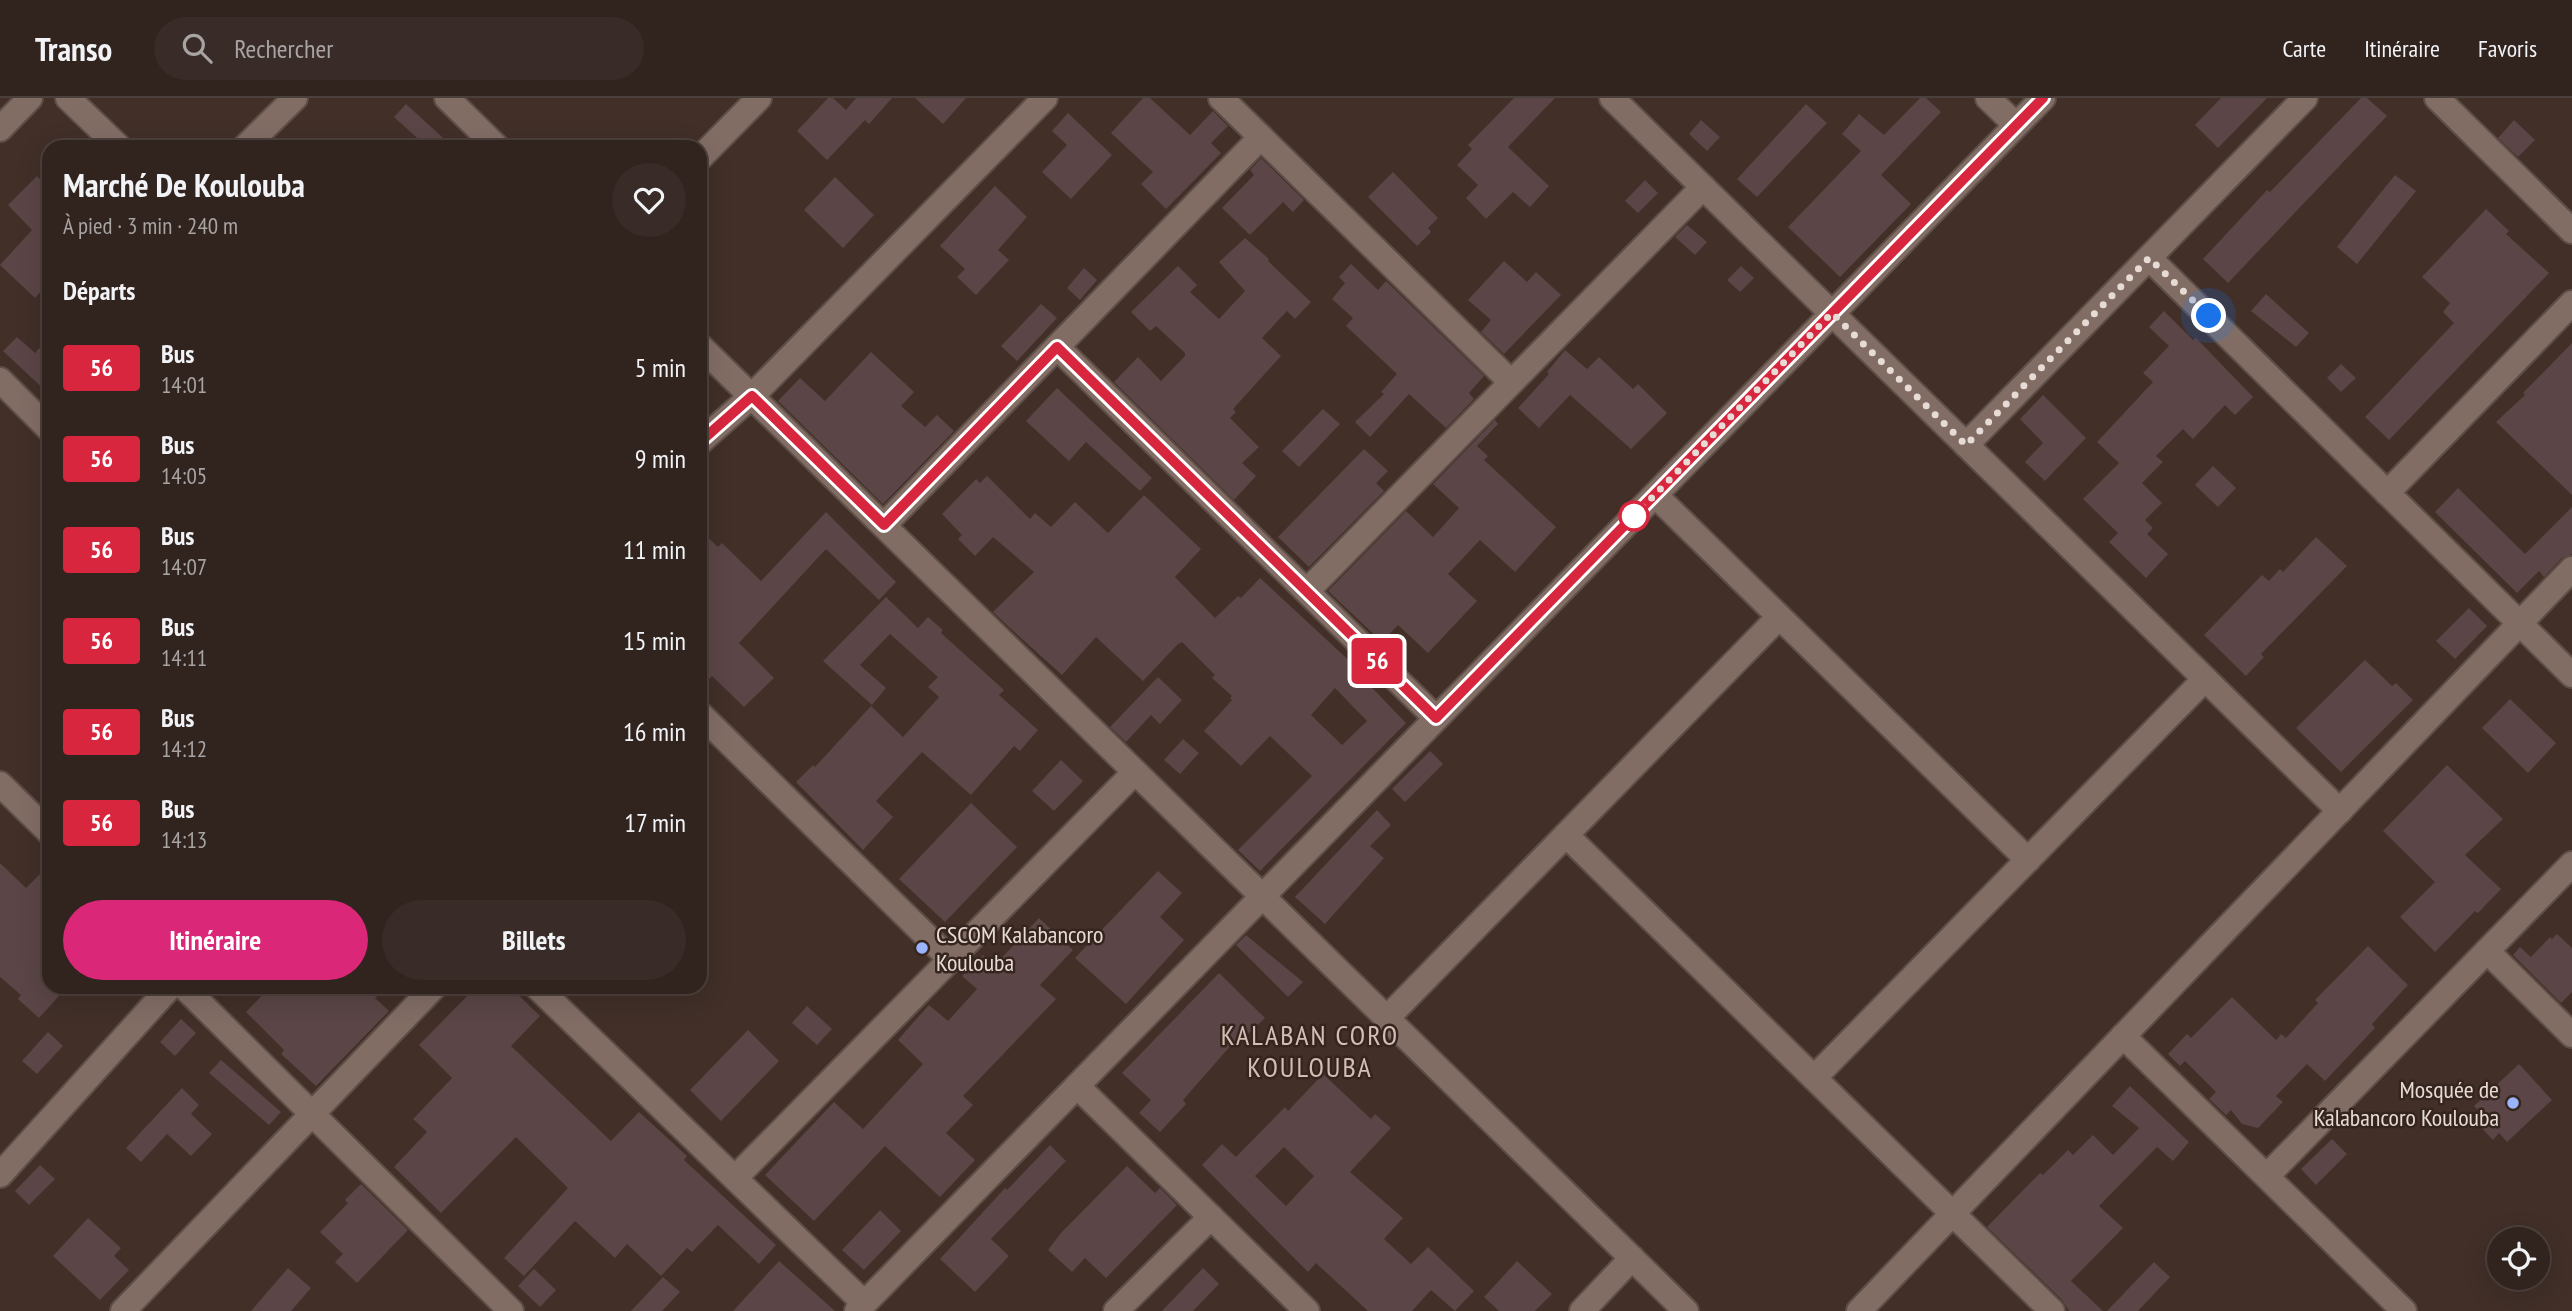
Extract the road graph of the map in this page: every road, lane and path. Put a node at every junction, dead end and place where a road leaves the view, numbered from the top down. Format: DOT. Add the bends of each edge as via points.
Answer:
graph roads {
  1 [pos="30,98"];
  2 [pos="68,98"];
  3 [pos="295,98"];
  4 [pos="447,98"];
  5 [pos="759,98"];
  6 [pos="1045,98"];
  7 [pos="1221,98"];
  8 [pos="1612,98"];
  9 [pos="1988,98"];
  10 [pos="2043,98"];
  11 [pos="2305,98"];
  12 [pos="2437,98"];
  13 [pos="2016,125"];
  14 [pos="0,129"];
  15 [pos="1261,137"];
  16 [pos="112,140"];
  17 [pos="252,140"];
  18 [pos="490,140"];
  19 [pos="707,151"];
  20 [pos="1703,187"];
  21 [pos="2572,231"];
  22 [pos="2149,258"];
  23 [pos="2572,303"];
  24 [pos="1832,313"];
  25 [pos="1057,347"];
  26 [pos="707,353"];
  27 [pos="0,380"];
  28 [pos="1511,382"];
  29 [pos="752,396"];
  30 [pos="42,422"];
  31 [pos="707,436"];
  32 [pos="1966,445"];
  33 [pos="2387,493"];
  34 [pos="1655,495"];
  35 [pos="884,525"];
  36 [pos="2572,569"];
  37 [pos="1307,591"];
  38 [pos="1779,617"];
  39 [pos="2520,624"];
  40 [pos="2572,675"];
  41 [pos="2204,679"];
  42 [pos="1436,718"];
  43 [pos="707,721"];
  44 [pos="1135,772"];
  45 [pos="0,784"];
  46 [pos="2340,811"];
  47 [pos="42,822"];
  48 [pos="1566,835"];
  49 [pos="2028,860"];
  50 [pos="2572,864"];
  51 [pos="1263,896"];
  52 [pos="2487,951"];
  53 [pos="950,960"];
  54 [pos="163,994"];
  55 [pos="191,994"];
  56 [pos="427,994"];
  57 [pos="544,994"];
  58 [pos="1387,1018"];
  59 [pos="2572,1034"];
  60 [pos="2123,1036"];
  61 [pos="1814,1078"];
  62 [pos="1077,1086"];
  63 [pos="312,1115"];
  64 [pos="2,1167"];
  65 [pos="2267,1176"];
  66 [pos="735,1178"];
  67 [pos="1952,1214"];
  68 [pos="1211,1217"];
  69 [pos="1632,1258"];
  70 [pos="861,1307"];
  71 [pos="123,1311"];
  72 [pos="510,1311"];
  73 [pos="1116,1311"];
  74 [pos="1307,1311"];
  75 [pos="1582,1311"];
  76 [pos="1686,1311"];
  77 [pos="1859,1311"];
  78 [pos="2052,1311"];
  79 [pos="2404,1311"];
  1 -- 14 [label="street"];
  2 -- 16 [label="street"];
  3 -- 17 [label="street"];
  4 -- 18 [label="street"];
  5 -- 19 [label="street"];
  6 -- 29 [label="street"];
  7 -- 15 [label="street"];
  8 -- 20 [label="street"];
  9 -- 13 [label="street"];
  10 -- 13 [label="street"];
  11 -- 22 [label="street"];
  12 -- 21 [label="street"];
  13 -- 24 [label="street"];
  15 -- 25 [label="street"];
  15 -- 28 [label="street"];
  20 -- 24 [label="street"];
  20 -- 28 [label="street"];
  22 -- 32 [label="street"];
  22 -- 33 [label="street"];
  23 -- 33 [label="street"];
  24 -- 32 [label="street"];
  24 -- 34 [label="street"];
  25 -- 35 [label="street"];
  25 -- 37 [label="street"];
  26 -- 29 [label="street"];
  27 -- 30 [label="street"];
  28 -- 37 [label="street"];
  29 -- 31 [label="street"];
  29 -- 35 [label="street"];
  32 -- 41 [label="street"];
  33 -- 39 [label="street"];
  34 -- 38 [label="street"];
  34 -- 42 [label="street"];
  35 -- 44 [label="street"];
  36 -- 39 [label="street"];
  37 -- 42 [label="street"];
  38 -- 48 [label="street"];
  38 -- 49 [label="street"];
  39 -- 40 [label="street"];
  39 -- 46 [label="street"];
  41 -- 46 [label="street"];
  41 -- 49 [label="street"];
  42 -- 51 [label="street"];
  43 -- 53 [label="street"];
  44 -- 51 [label="street"];
  44 -- 53 [label="street"];
  45 -- 47 [label="street"];
  46 -- 60 [label="street"];
  48 -- 58 [label="street"];
  48 -- 61 [label="street"];
  49 -- 61 [label="street"];
  50 -- 52 [label="street"];
  51 -- 58 [label="street"];
  51 -- 62 [label="street"];
  52 -- 59 [label="street"];
  52 -- 65 [label="street"];
  53 -- 66 [label="street"];
  54 -- 64 [label="street"];
  55 -- 63 [label="street"];
  56 -- 63 [label="street"];
  57 -- 66 [label="street"];
  58 -- 69 [label="street"];
  60 -- 65 [label="street"];
  60 -- 67 [label="street"];
  61 -- 67 [label="street"];
  62 -- 68 [label="street"];
  62 -- 70 [label="street"];
  63 -- 71 [label="street"];
  63 -- 72 [label="street"];
  65 -- 79 [label="street"];
  66 -- 70 [label="street"];
  67 -- 77 [label="street"];
  67 -- 78 [label="street"];
  68 -- 73 [label="street"];
  68 -- 74 [label="street"];
  69 -- 75 [label="street"];
  69 -- 76 [label="street"];
}
